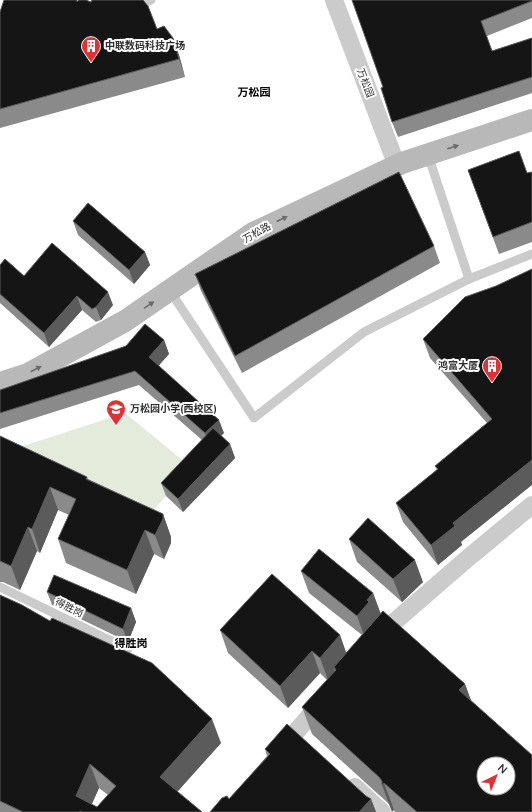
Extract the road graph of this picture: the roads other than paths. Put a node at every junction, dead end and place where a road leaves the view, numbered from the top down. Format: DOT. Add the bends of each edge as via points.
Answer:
graph roads {
  1 [pos="142,0"];
  2 [pos="151,0"];
  3 [pos="334,0"];
  4 [pos="532,120"];
  5 [pos="428,155"];
  6 [pos="397,166"];
  7 [pos="532,254"];
  8 [pos="469,279"];
  9 [pos="170,291"];
  10 [pos="0,383"];
  11 [pos="532,505"];
  12 [pos="0,587"];
  13 [pos="128,649"];
  14 [pos="367,652"];
  15 [pos="336,686"];
  16 [pos="268,764"];
  17 [pos="342,775"];
  18 [pos="382,812"];
  1 -- 2 [label="lane"];
  3 -- 6 [label="street, 万松园"];
  5 -- 4 [label="street, 万松路, one-way"];
  5 -- 6 [label="street, 万松路"];
  5 -- 8 [label="lane"];
  9 -- 6 [label="street, 万松路, one-way" via="253,233"];
  7 -- 8 [label="lane"];
  8 -- 9 [label="lane" via="364,332 254,418"];
  10 -- 9 [label="street, 万松路, one-way" via="28,374 126,321"];
  11 -- 14 [label="street" via="393,623"];
  12 -- 13 [label="lane, 得胜岗"];
  15 -- 16 [label="street" via="301,738"];
  17 -- 18 [label="street"];
}
